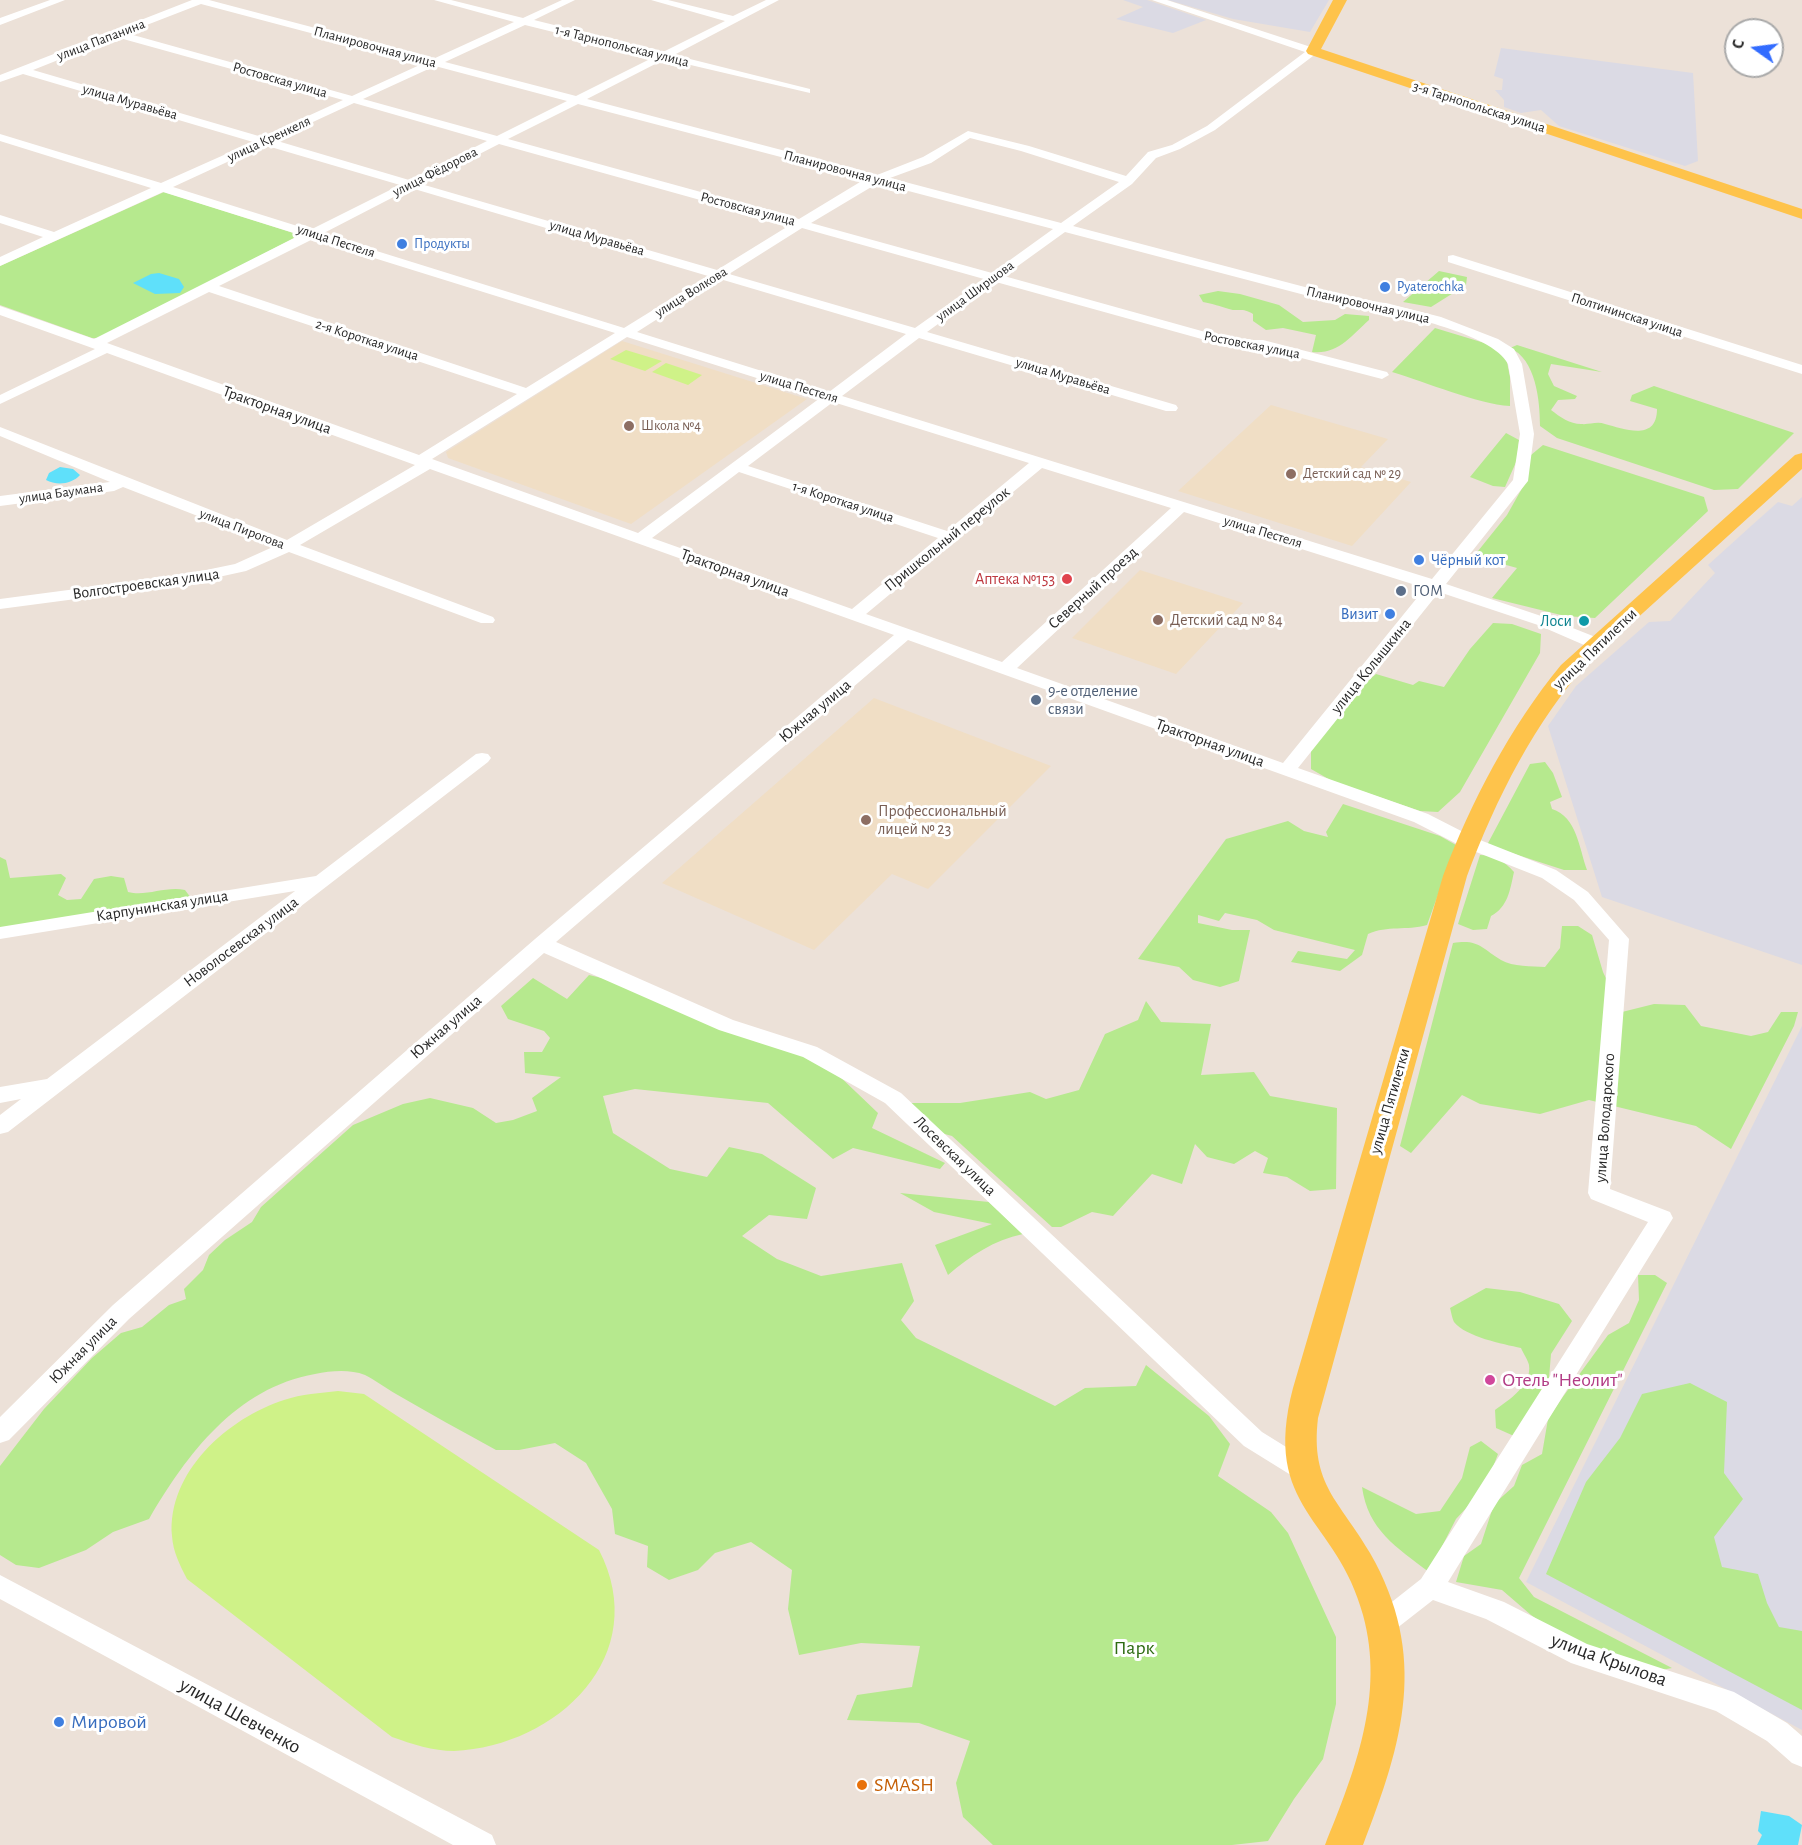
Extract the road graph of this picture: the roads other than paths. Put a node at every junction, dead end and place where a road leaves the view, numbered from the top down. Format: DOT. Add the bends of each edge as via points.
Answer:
graph roads {
  1 [pos="60,0"];
  2 [pos="200,0"];
  3 [pos="439,0"];
  4 [pos="570,0"];
  5 [pos="656,0"];
  6 [pos="774,0"];
  7 [pos="1157,0"];
  8 [pos="1340,0"];
  9 [pos="735,20"];
  10 [pos="0,22"];
  11 [pos="523,22"];
  12 [pos="116,34"];
  13 [pos="1314,51"];
  14 [pos="663,56"];
  15 [pos="434,62"];
  16 [pos="22,70"];
  17 [pos="0,79"];
  18 [pos="806,91"];
  19 [pos="351,100"];
  20 [pos="577,100"];
  21 [pos="0,137"];
  22 [pos="497,140"];
  23 [pos="264,142"];
  24 [pos="877,179"];
  25 [pos="1128,181"];
  26 [pos="410,184"];
  27 [pos="163,187"];
  28 [pos="1802,214"];
  29 [pos="0,219"];
  30 [pos="800,224"];
  31 [pos="1064,228"];
  32 [pos="313,234"];
  33 [pos="55,237"];
  34 [pos="1453,260"];
  35 [pos="0,262"];
  36 [pos="720,273"];
  37 [pos="993,278"];
  38 [pos="207,287"];
  39 [pos="0,310"];
  40 [pos="625,333"];
  41 [pos="917,333"];
  42 [pos="1493,342"];
  43 [pos="101,346"];
  44 [pos="1802,370"];
  45 [pos="1382,375"];
  46 [pos="527,393"];
  47 [pos="829,397"];
  48 [pos="0,400"];
  49 [pos="1171,408"];
  50 [pos="0,431"];
  51 [pos="1802,459"];
  52 [pos="1040,462"];
  53 [pos="423,463"];
  54 [pos="738,467"];
  55 [pos="121,482"];
  56 [pos="0,501"];
  57 [pos="1182,506"];
  58 [pos="949,537"];
  59 [pos="640,539"];
  60 [pos="286,547"];
  61 [pos="1437,586"];
  62 [pos="0,604"];
  63 [pos="854,615"];
  64 [pos="487,620"];
  65 [pos="904,635"];
  66 [pos="1597,644"];
  67 [pos="1004,669"];
  68 [pos="482,758"];
  69 [pos="1286,771"];
  70 [pos="1468,842"];
  71 [pos="323,880"];
  72 [pos="0,933"];
  73 [pos="542,944"];
  74 [pos="53,1085"];
  75 [pos="0,1095"];
  76 [pos="0,1126"];
  77 [pos="0,1433"];
  78 [pos="1303,1470"];
  79 [pos="0,1586"];
  80 [pos="1430,1587"];
  81 [pos="1383,1624"];
  82 [pos="1802,1754"];
  83 [pos="482,1845"];
  84 [pos="1344,1845"];
  1 -- 10 [label="street"];
  2 -- 12 [label="street, улица Папанина"];
  2 -- 15 [label="street, Планировочная улица"];
  3 -- 11 [label="street, 1-я Тарнопольская улица"];
  4 -- 11 [label="street, улица Кренкеля"];
  5 -- 9 [label="street"];
  6 -- 9 [label="street, улица Фёдорова"];
  7 -- 13 [label="street, 3-я Тарнопольская улица"];
  8 -- 13 [label="main road"];
  9 -- 14 [label="street, улица Фёдорова"];
  11 -- 14 [label="street, 1-я Тарнопольская улица"];
  11 -- 15 [label="street, улица Кренкеля"];
  12 -- 16 [label="street, улица Папанина"];
  12 -- 19 [label="street, Ростовская улица"];
  13 -- 25 [label="street, улица Ширшова" via="1211,128 1152,155"];
  13 -- 28 [label="main road, 3-я Тарнопольская улица"];
  14 -- 18 [label="street, 1-я Тарнопольская улица"];
  14 -- 20 [label="street, улица Фёдорова"];
  15 -- 19 [label="street, улица Кренкеля"];
  15 -- 20 [label="street, Планировочная улица"];
  16 -- 17 [label="street, улица Папанина"];
  16 -- 23 [label="street, улица Муравьёва"];
  19 -- 22 [label="street, Ростовская улица"];
  19 -- 23 [label="street, улица Кренкеля"];
  20 -- 22 [label="street, улица Фёдорова"];
  20 -- 24 [label="street, Планировочная улица"];
  21 -- 27 [label="street, улица Пестеля"];
  22 -- 26 [label="street, улица Фёдорова"];
  22 -- 30 [label="street, Ростовская улица"];
  23 -- 26 [label="street, улица Муравьёва"];
  23 -- 27 [label="street, улица Кренкеля"];
  24 -- 25 [label="street, улица Волкова" via="927,160 968,134"];
  24 -- 30 [label="street, улица Волкова"];
  24 -- 31 [label="street, Планировочная улица"];
  25 -- 31 [label="street, улица Ширшова"];
  26 -- 32 [label="street, улица Фёдорова"];
  26 -- 36 [label="street, улица Муравьёва"];
  27 -- 32 [label="street, улица Пестеля"];
  27 -- 33 [label="street, улица Кренкеля"];
  29 -- 33 [label="street"];
  30 -- 36 [label="street, улица Волкова"];
  30 -- 37 [label="street, Ростовская улица"];
  31 -- 37 [label="street, улица Ширшова"];
  31 -- 42 [label="street, Планировочная улица" via="1358,305 1386,307 1436,320"];
  32 -- 38 [label="street, улица Фёдорова"];
  32 -- 40 [label="street, улица Пестеля"];
  33 -- 35 [label="street, улица Кренкеля"];
  34 -- 44 [label="street, Полтининская улица"];
  36 -- 40 [label="street, улица Волкова"];
  36 -- 41 [label="street, улица Муравьёва"];
  37 -- 41 [label="street, улица Ширшова"];
  37 -- 45 [label="street, Ростовская улица" via="1234,344 1263,344"];
  38 -- 43 [label="street, улица Фёдорова"];
  38 -- 46 [label="street, 2-я Короткая улица"];
  39 -- 43 [label="street, Тракторная улица"];
  40 -- 46 [label="street, улица Волкова"];
  40 -- 47 [label="street, улица Пестеля"];
  41 -- 47 [label="street, улица Ширшова"];
  41 -- 49 [label="street, улица Муравьёва"];
  42 -- 61 [label="street, улица Колышкина" via="1509,352 1515,364 1527,434 1520,481"];
  43 -- 48 [label="street, улица Фёдорова"];
  43 -- 53 [label="street, Тракторная улица"];
  46 -- 53 [label="street, улица Волкова"];
  47 -- 52 [label="street, улица Пестеля"];
  47 -- 54 [label="street, улица Ширшова"];
  50 -- 55 [label="street, улица Пирогова"];
  51 -- 66 [label="main road, улица Пятилетки"];
  52 -- 57 [label="street, улица Пестеля"];
  52 -- 58 [label="street, Пришкольный переулок"];
  53 -- 59 [label="street, Тракторная улица"];
  53 -- 60 [label="street, улица Волкова"];
  54 -- 58 [label="street, 1-я Короткая улица"];
  54 -- 59 [label="street, улица Ширшова"];
  55 -- 56 [label="street, улица Баумана"];
  55 -- 60 [label="street, улица Пирогова"];
  57 -- 61 [label="street, улица Пестеля"];
  57 -- 67 [label="street, Северный проезд"];
  58 -- 63 [label="street, Пришкольный переулок"];
  59 -- 63 [label="street, Тракторная улица"];
  60 -- 62 [label="street, Волгостроевская улица" via="222,573"];
  60 -- 64 [label="street, улица Пирогова"];
  61 -- 66 [label="street, улица Пестеля"];
  61 -- 69 [label="street, улица Колышкина"];
  63 -- 65 [label="street, Тракторная улица"];
  65 -- 67 [label="street, Тракторная улица"];
  65 -- 73 [label="street, Южная улица"];
  66 -- 70 [label="main road, улица Пятилетки" via="1560,680 1538,709"];
  67 -- 69 [label="street, Тракторная улица"];
  68 -- 71 [label="street, Новолосевская улица"];
  69 -- 70 [label="street, Тракторная улица" via="1421,818"];
  70 -- 78 [label="main road, улица Пятилетки" via="1444,913 1306,1398 1301,1431"];
  70 -- 80 [label="street, улица Володарского" via="1549,874 1581,896 1618,939 1599,1193 1662,1218"];
  71 -- 72 [label="street, Карпунинская улица"];
  71 -- 74 [label="street, Новолосевская улица"];
  73 -- 77 [label="street, Южная улица" via="121,1312"];
  73 -- 78 [label="street, Лосевская улица" via="726,1025 810,1052 893,1098 1253,1439"];
  74 -- 75 [label="street"];
  74 -- 76 [label="street, Новолосевская улица"];
  78 -- 81 [label="main road, улица Пятилетки" via="1323,1511 1362,1569"];
  79 -- 83 [label="street, улица Шевченко"];
  80 -- 81 [label="street"];
  80 -- 82 [label="street, улица Крылова" via="1495,1610 1580,1654 1724,1701 1778,1732"];
  81 -- 84 [label="main road, улица Пятилетки" via="1389,1711 1375,1765"];
}
